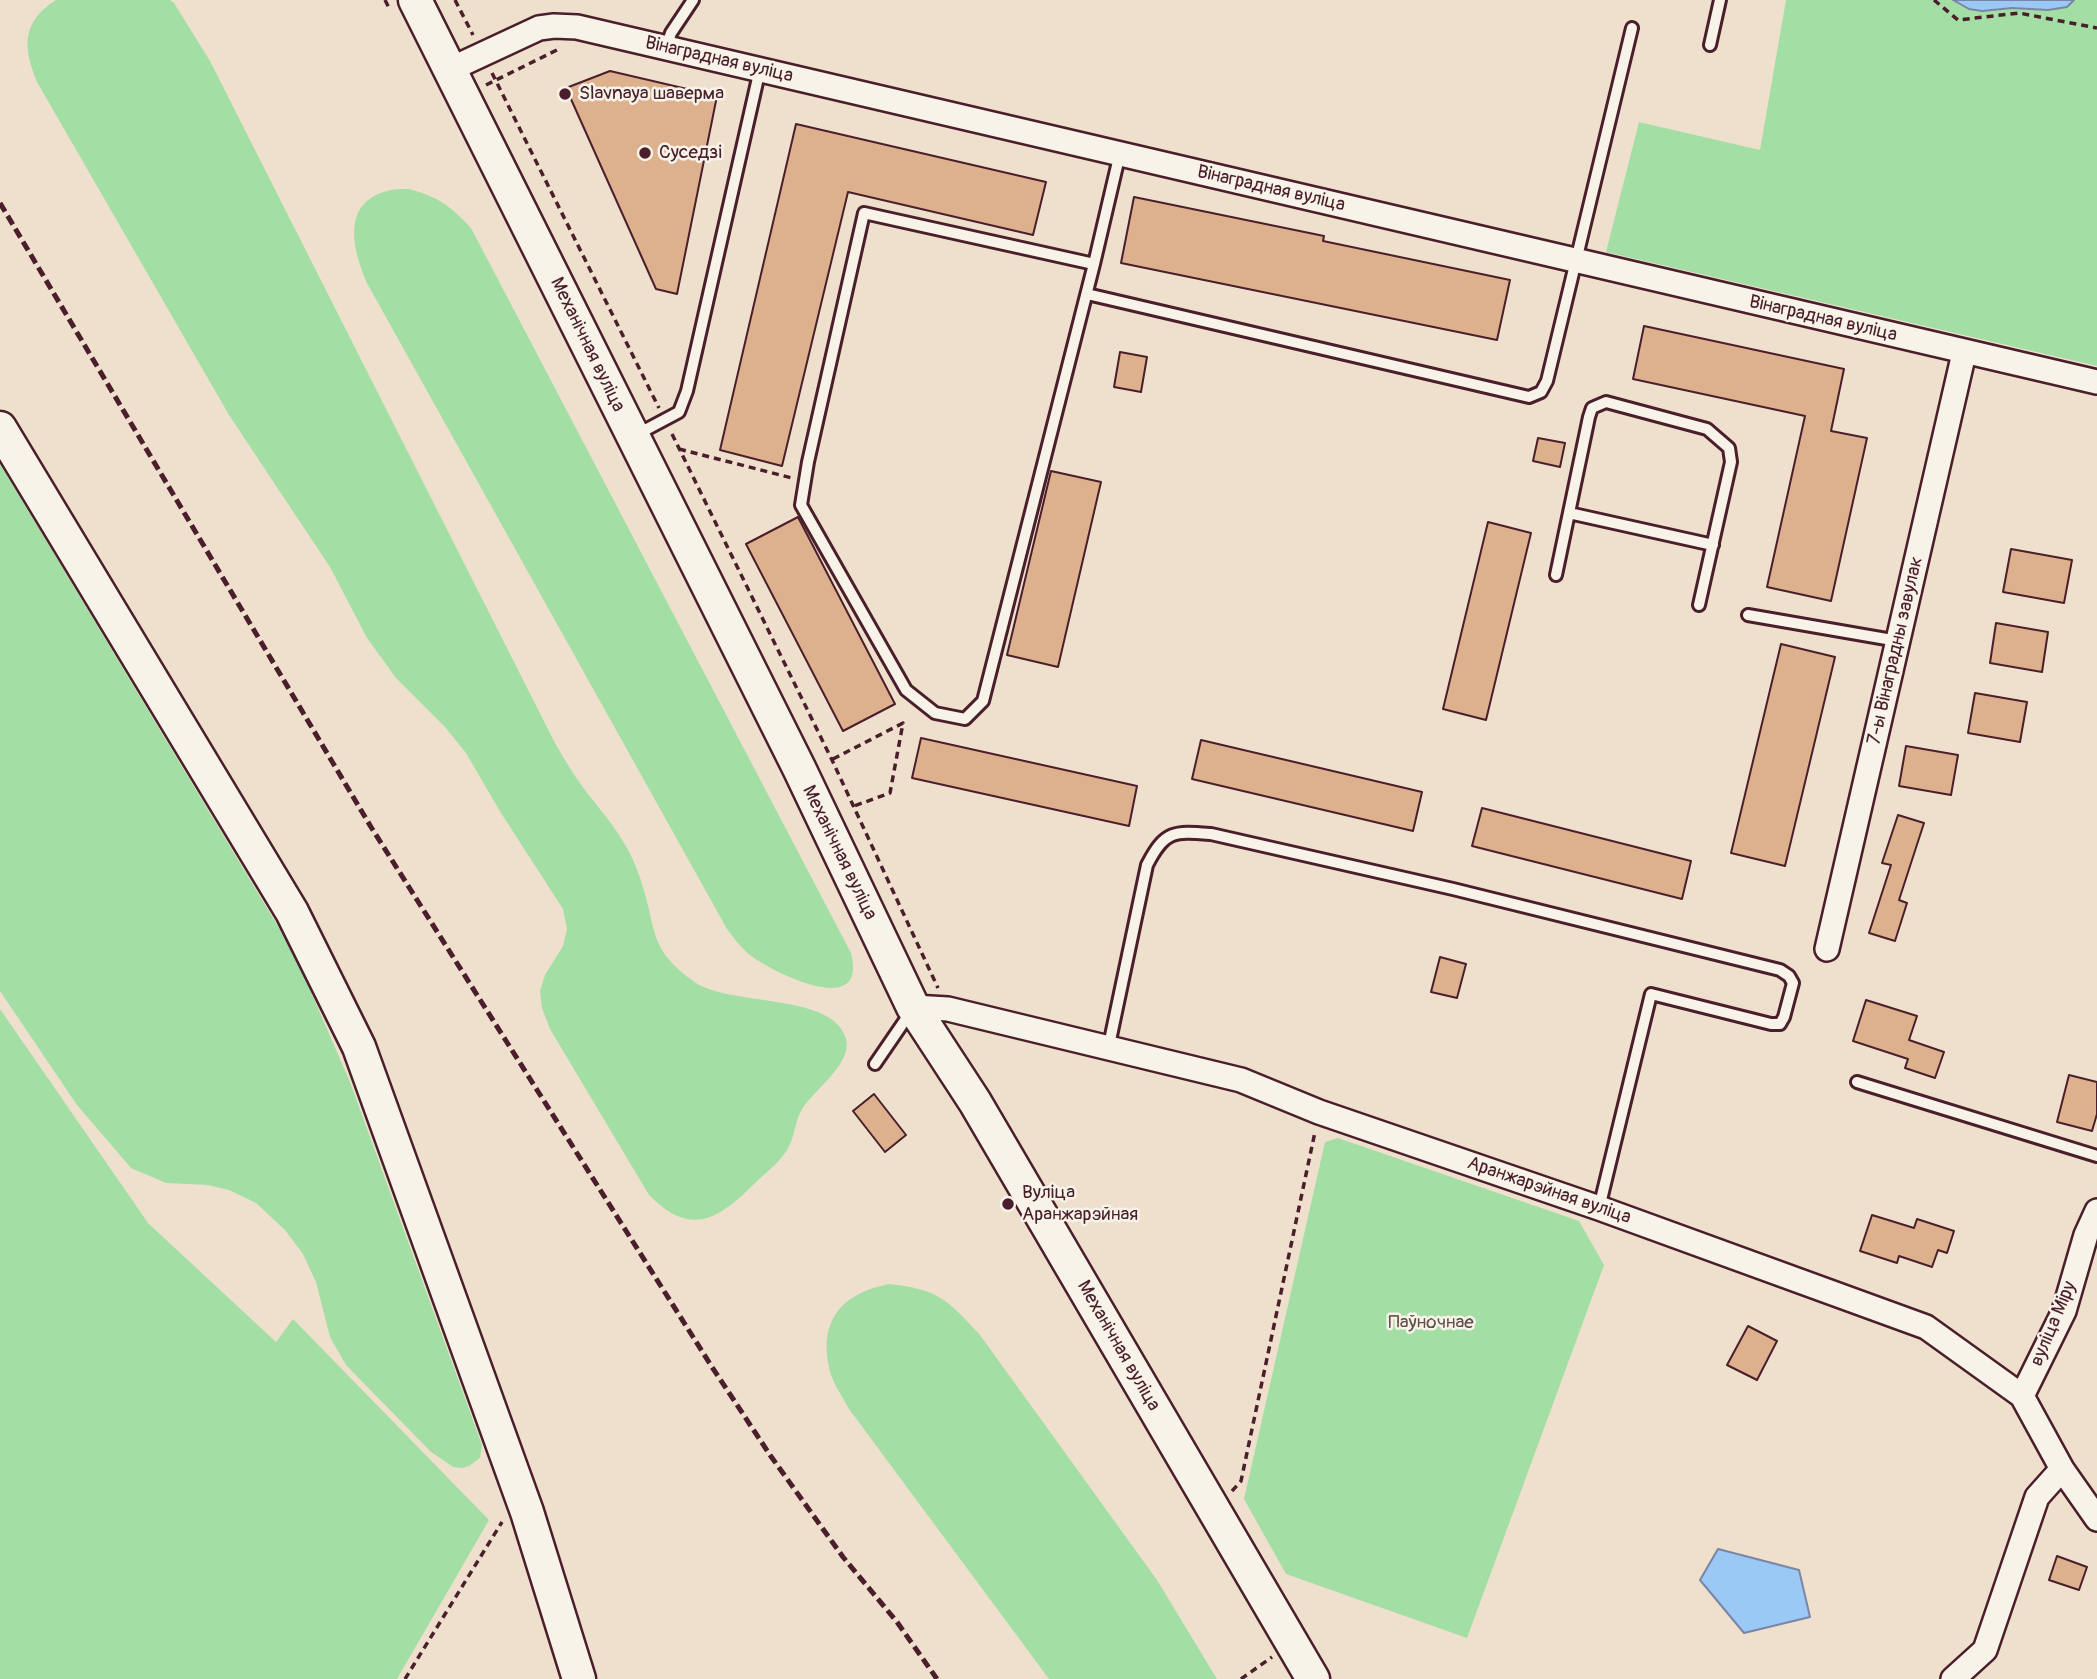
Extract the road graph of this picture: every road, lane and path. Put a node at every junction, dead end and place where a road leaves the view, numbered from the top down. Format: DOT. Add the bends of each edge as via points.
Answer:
graph roads {
  1 [pos="415,0"];
  2 [pos="455,0"];
  3 [pos="692,0"];
  4 [pos="1720,0"];
  5 [pos="1934,0"];
  6 [pos="1632,28"];
  7 [pos="2097,29"];
  8 [pos="1710,45"];
  9 [pos="562,48"];
  10 [pos="666,48"];
  11 [pos="482,53"];
  12 [pos="451,69"];
  13 [pos="760,69"];
  14 [pos="495,80"];
  15 [pos="1120,153"];
  16 [pos="1577,260"];
  17 [pos="1094,264"];
  18 [pos="1087,294"];
  19 [pos="1964,353"];
  20 [pos="2097,382"];
  21 [pos="665,420"];
  22 [pos="0,428"];
  23 [pos="632,437"];
  24 [pos="679,449"];
  25 [pos="805,481"];
  26 [pos="1569,513"];
  27 [pos="1713,545"];
  28 [pos="1556,575"];
  29 [pos="1699,605"];
  30 [pos="1748,615"];
  31 [pos="1898,641"];
  32 [pos="832,760"];
  33 [pos="853,806"];
  34 [pos="1827,948"];
  35 [pos="913,1007"];
  36 [pos="948,1009"];
  37 [pos="1108,1050"];
  38 [pos="875,1064"];
  39 [pos="1857,1082"];
  40 [pos="1319,1112"];
  41 [pos="2097,1156"];
  42 [pos="1598,1208"];
  43 [pos="2097,1211"];
  44 [pos="2022,1396"];
  45 [pos="2062,1469"];
  46 [pos="1214,1511"];
  47 [pos="527,1512"];
  48 [pos="2097,1519"];
  49 [pos="1291,1644"];
  50 [pos="405,1679"];
  51 [pos="579,1679"];
  52 [pos="1241,1679"];
  53 [pos="1313,1679"];
  54 [pos="1953,1679"];
  1 -- 12 [label="street, Механічная вуліца"];
  2 -- 11 [label="path"];
  3 -- 10 [label="lane"];
  4 -- 8 [label="lane"];
  5 -- 7 [label="path" via="1958,20 2018,13"];
  6 -- 16 [label="lane"];
  9 -- 14 [label="path"];
  10 -- 11 [label="street, Вінаградная вуліца" via="554,26"];
  10 -- 13 [label="street, Вінаградная вуліца"];
  11 -- 12 [label="street, Вінаградная вуліца"];
  11 -- 14 [label="path"];
  12 -- 23 [label="street, Механічная вуліца"];
  13 -- 15 [label="street, Вінаградная вуліца"];
  13 -- 21 [label="lane" via="687,391 679,412"];
  14 -- 21 [label="path"];
  15 -- 16 [label="street, Вінаградная вуліца"];
  15 -- 17 [label="lane"];
  16 -- 18 [label="lane" via="1547,381 1541,392 1529,397"];
  16 -- 19 [label="street, Вінаградная вуліца"];
  17 -- 18 [label="lane"];
  17 -- 25 [label="lane" via="864,212"];
  18 -- 25 [label="lane" via="983,701 965,719 935,713 906,690 801,505"];
  19 -- 20 [label="street, Вінаградная вуліца"];
  19 -- 31 [label="street, 7-ы Вінаградны завулак"];
  21 -- 23 [label="lane"];
  21 -- 24 [label="path"];
  22 -- 47 [label="street" via="292,912 359,1047"];
  23 -- 35 [label="street, Механічная вуліца"];
  24 -- 25 [label="path"];
  24 -- 32 [label="path"];
  26 -- 27 [label="lane"];
  26 -- 27 [label="lane" via="1592,408 1606,402 1707,429 1729,448 1731,461"];
  26 -- 28 [label="lane"];
  27 -- 29 [label="lane"];
  30 -- 31 [label="lane"];
  31 -- 34 [label="street, 7-ы Вінаградны завулак"];
  32 -- 33 [label="path"];
  32 -- 33 [label="path" via="903,723 890,793"];
  33 -- 36 [label="path"];
  35 -- 36 [label="street, Аранжарэйная вуліца"];
  35 -- 38 [label="lane"];
  35 -- 46 [label="street, Механічная вуліца" via="975,1102"];
  36 -- 37 [label="street, Аранжарэйная вуліца"];
  37 -- 40 [label="street, Аранжарэйная вуліца" via="1241,1080"];
  37 -- 42 [label="lane" via="1147,865 1158,845 1180,832 1211,834 1453,888 1780,970 1789,976 1793,983 1780,1024 1651,995"];
  39 -- 41 [label="lane"];
  40 -- 42 [label="street, Аранжарэйная вуліца"];
  40 -- 46 [label="path" via="1241,1481"];
  42 -- 44 [label="street, Аранжарэйная вуліца" via="1926,1327"];
  43 -- 44 [label="street, вуліца Міру" via="2064,1311"];
  44 -- 45 [label="street, Аранжарэйная вуліца"];
  45 -- 48 [label="street, Аранжарэйная вуліца"];
  45 -- 54 [label="street" via="2038,1497 1984,1650"];
  46 -- 49 [label="street, Механічная вуліца"];
  47 -- 50 [label="path" via="502,1523"];
  47 -- 51 [label="street"];
  49 -- 52 [label="path"];
  49 -- 53 [label="street, Механічная вуліца"];
}
